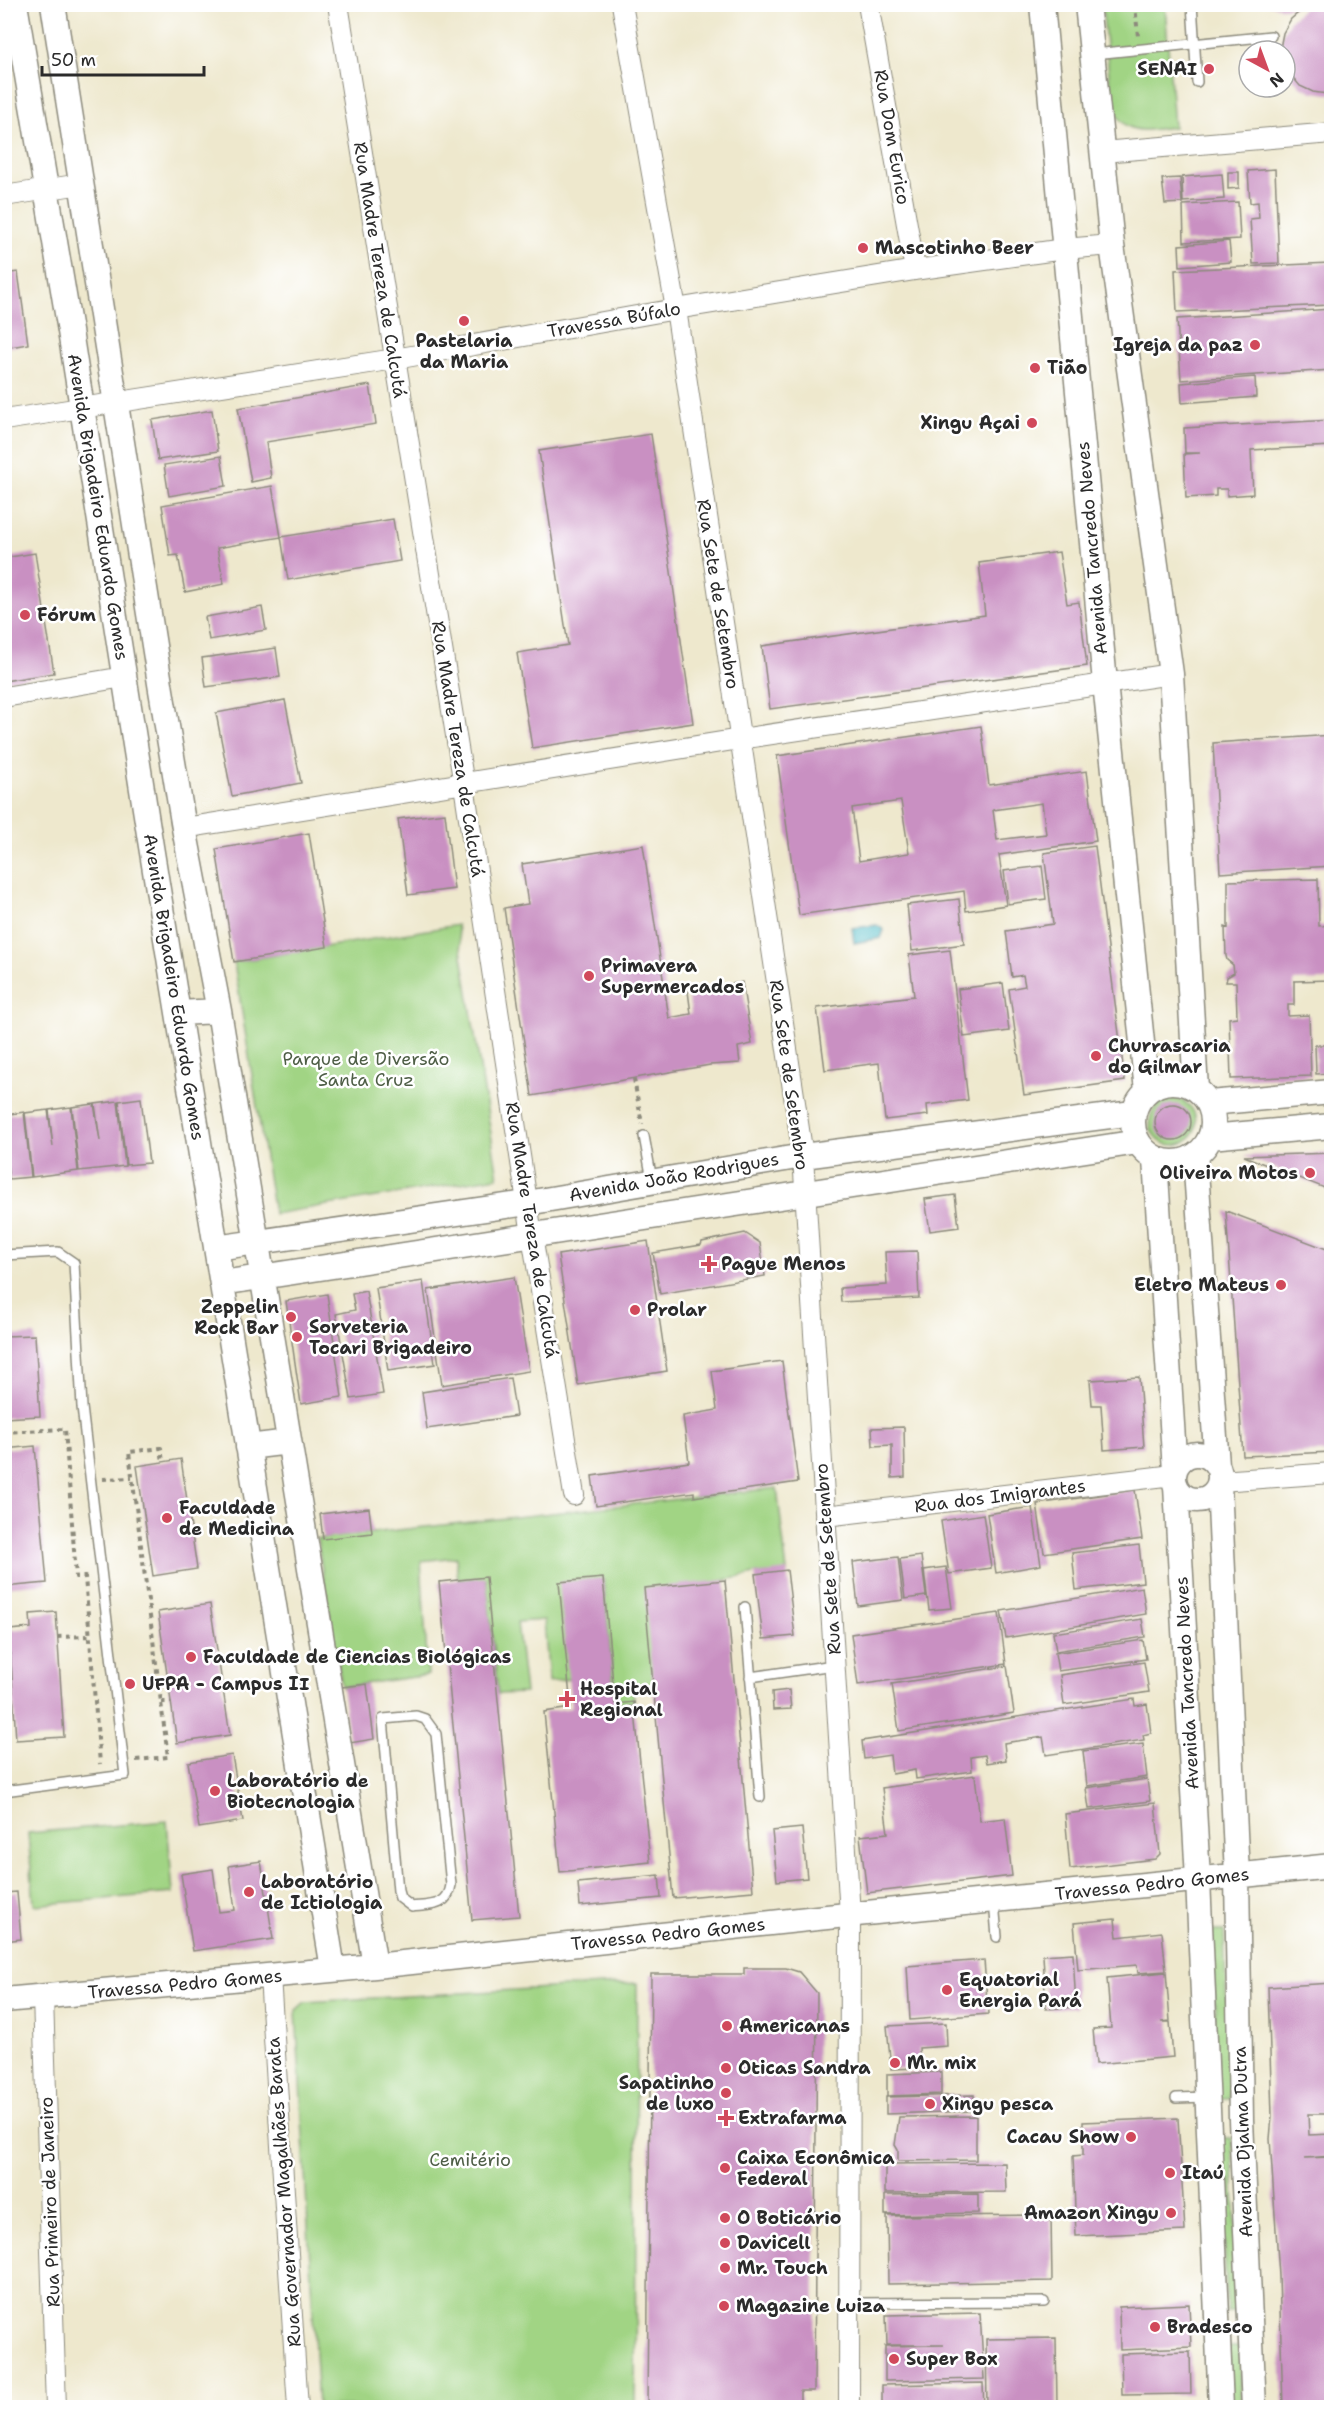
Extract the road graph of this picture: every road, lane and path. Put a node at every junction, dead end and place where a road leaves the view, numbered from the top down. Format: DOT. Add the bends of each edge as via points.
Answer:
graph roads {
  1 [pos="15,4"];
  2 [pos="53,4"];
  3 [pos="338,4"];
  4 [pos="622,4"];
  5 [pos="868,4"];
  6 [pos="1042,4"];
  7 [pos="1087,4"];
  8 [pos="1135,4"];
  9 [pos="1192,4"];
  10 [pos="1271,36"];
  11 [pos="1138,41"];
  12 [pos="1195,43"];
  13 [pos="1092,54"];
  14 [pos="1197,82"];
  15 [pos="1332,133"];
  16 [pos="1102,152"];
  17 [pos="81,184"];
  18 [pos="45,190"];
  19 [pos="4,196"];
  20 [pos="1112,245"];
  21 [pos="1064,249"];
  22 [pos="915,270"];
  23 [pos="676,309"];
  24 [pos="105,325"];
  25 [pos="70,331"];
  26 [pos="395,359"];
  27 [pos="117,403"];
  28 [pos="82,408"];
  29 [pos="4,420"];
  30 [pos="1171,674"];
  31 [pos="1105,683"];
  32 [pos="126,687"];
  33 [pos="161,690"];
  34 [pos="4,697"];
  35 [pos="740,739"];
  36 [pos="464,784"];
  37 [pos="184,828"];
  38 [pos="219,1011"];
  39 [pos="178,1013"];
  40 [pos="634,1079"];
  41 [pos="1147,1091"];
  42 [pos="1332,1092"];
  43 [pos="1203,1096"];
  44 [pos="1133,1113"];
  45 [pos="1332,1126"];
  46 [pos="644,1137"];
  47 [pos="1210,1137"];
  48 [pos="1138,1142"];
  49 [pos="802,1156"];
  50 [pos="1195,1156"];
  51 [pos="1155,1159"];
  52 [pos="652,1180"];
  53 [pos="805,1194"];
  54 [pos="527,1203"];
  55 [pos="327,1232"];
  56 [pos="532,1235"];
  57 [pos="257,1242"];
  58 [pos="216,1248"];
  59 [pos="4,1255"];
  60 [pos="329,1266"];
  61 [pos="262,1277"];
  62 [pos="222,1283"];
  63 [pos="4,1432"];
  64 [pos="289,1442"];
  65 [pos="248,1448"];
  66 [pos="163,1462"];
  67 [pos="1332,1473"];
  68 [pos="1175,1477"];
  69 [pos="1219,1477"];
  70 [pos="574,1495"];
  71 [pos="825,1516"];
  72 [pos="745,1607"];
  73 [pos="90,1636"];
  74 [pos="57,1637"];
  75 [pos="834,1665"];
  76 [pos="750,1677"];
  77 [pos="161,1702"];
  78 [pos="171,1702"];
  79 [pos="383,1719"];
  80 [pos="372,1721"];
  81 [pos="168,1756"];
  82 [pos="100,1764"];
  83 [pos="4,1791"];
  84 [pos="760,1797"];
  85 [pos="1332,1866"];
  86 [pos="1238,1876"];
  87 [pos="1198,1879"];
  88 [pos="994,1900"];
  89 [pos="850,1915"];
  90 [pos="997,1937"];
  91 [pos="375,1966"];
  92 [pos="333,1969"];
  93 [pos="270,1976"];
  94 [pos="43,1997"];
  95 [pos="4,2000"];
  96 [pos="1208,2097"];
  97 [pos="1176,2098"];
  98 [pos="1241,2120"];
  99 [pos="1208,2121"];
  100 [pos="1044,2302"];
  101 [pos="849,2303"];
  102 [pos="1250,2330"];
  103 [pos="1218,2331"];
  104 [pos="56,2408"];
  105 [pos="298,2408"];
  106 [pos="849,2408"];
  107 [pos="1221,2408"];
  108 [pos="1254,2408"];
  1 -- 18 [label="street, Avenida Brigadeiro Eduardo Gomes"];
  2 -- 17 [label="street, Avenida Brigadeiro Eduardo Gomes"];
  3 -- 26 [label="street, Rua Madre Tereza de Calcutá"];
  4 -- 23 [label="street, Rua Sete de Setembro"];
  5 -- 22 [label="street, Rua Dom Eurico"];
  6 -- 21 [label="street, Avenida Tancredo Neves"];
  7 -- 13 [label="street"];
  8 -- 11 [label="path"];
  9 -- 12 [label="lane"];
  10 -- 12 [label="lane"];
  12 -- 13 [label="lane"];
  12 -- 14 [label="lane"];
  13 -- 16 [label="street"];
  15 -- 16 [label="street"];
  16 -- 20 [label="street"];
  17 -- 18 [label="street"];
  17 -- 24 [label="street, Avenida Brigadeiro Eduardo Gomes"];
  18 -- 19 [label="street"];
  18 -- 25 [label="street, Avenida Brigadeiro Eduardo Gomes"];
  20 -- 21 [label="street, Travessa Búfalo"];
  20 -- 30 [label="street"];
  21 -- 22 [label="street, Travessa Búfalo"];
  21 -- 31 [label="street, Avenida Tancredo Neves"];
  22 -- 23 [label="street, Travessa Búfalo"];
  23 -- 26 [label="street, Travessa Búfalo"];
  23 -- 35 [label="street, Rua Sete de Setembro"];
  24 -- 25 [label="street"];
  24 -- 27 [label="street, Avenida Brigadeiro Eduardo Gomes"];
  25 -- 28 [label="street, Avenida Brigadeiro Eduardo Gomes"];
  26 -- 27 [label="street, Travessa Búfalo"];
  26 -- 36 [label="street, Rua Madre Tereza de Calcutá"];
  27 -- 28 [label="street, Travessa Búfalo"];
  27 -- 33 [label="street, Avenida Brigadeiro Eduardo Gomes"];
  28 -- 29 [label="street, Travessa Búfalo"];
  28 -- 32 [label="street, Avenida Brigadeiro Eduardo Gomes"];
  30 -- 31 [label="street"];
  30 -- 43 [label="street"];
  31 -- 35 [label="street"];
  31 -- 41 [label="street, Avenida Tancredo Neves"];
  32 -- 33 [label="street"];
  32 -- 34 [label="street"];
  32 -- 39 [label="street, Avenida Brigadeiro Eduardo Gomes"];
  33 -- 37 [label="street, Avenida Brigadeiro Eduardo Gomes"];
  35 -- 36 [label="street"];
  35 -- 49 [label="street, Rua Sete de Setembro"];
  36 -- 37 [label="street"];
  36 -- 54 [label="street, Rua Madre Tereza de Calcutá"];
  37 -- 38 [label="street, Avenida Brigadeiro Eduardo Gomes"];
  38 -- 39 [label="street"];
  38 -- 57 [label="street, Avenida Brigadeiro Eduardo Gomes"];
  39 -- 58 [label="street, Avenida Brigadeiro Eduardo Gomes"];
  40 -- 46 [label="path"];
  41 -- 43 [label="street" via="1171,1081 1184,1083"];
  41 -- 44 [label="street"];
  42 -- 43 [label="street"];
  43 -- 47 [label="street" via="1214,1123"];
  44 -- 48 [label="street"];
  44 -- 49 [label="street, Avenida João Rodrigues"];
  45 -- 47 [label="street"];
  46 -- 52 [label="lane"];
  47 -- 50 [label="street"];
  48 -- 51 [label="street"];
  48 -- 53 [label="street, Avenida João Rodrigues"];
  49 -- 52 [label="street, Avenida João Rodrigues"];
  49 -- 53 [label="street, Rua Sete de Setembro"];
  50 -- 51 [label="street" via="1182,1162"];
  50 -- 69 [label="street"];
  51 -- 68 [label="street, Avenida Tancredo Neves"];
  52 -- 54 [label="street, Avenida João Rodrigues"];
  53 -- 56 [label="street, Avenida João Rodrigues"];
  53 -- 71 [label="street, Rua Sete de Setembro"];
  54 -- 55 [label="street, Avenida João Rodrigues"];
  54 -- 56 [label="street, Rua Madre Tereza de Calcutá"];
  55 -- 57 [label="street, Avenida João Rodrigues"];
  55 -- 60 [label="street"];
  56 -- 60 [label="street, Avenida João Rodrigues"];
  56 -- 70 [label="street, Rua Madre Tereza de Calcutá"];
  57 -- 58 [label="street, Avenida João Rodrigues"];
  57 -- 61 [label="street, Avenida Brigadeiro Eduardo Gomes"];
  58 -- 62 [label="street, Avenida Brigadeiro Eduardo Gomes"];
  59 -- 83 [label="lane" via="58,1252 74,1263 82,1407 125,1775"];
  60 -- 61 [label="street, Avenida João Rodrigues"];
  61 -- 62 [label="street, Avenida João Rodrigues"];
  61 -- 64 [label="street, Avenida Brigadeiro Eduardo Gomes"];
  62 -- 65 [label="street, Avenida Brigadeiro Eduardo Gomes"];
  63 -- 73 [label="path" via="64,1430 76,1577 85,1577"];
  64 -- 65 [label="street"];
  64 -- 91 [label="street, Avenida Brigadeiro Eduardo Gomes" via="341,1724"];
  65 -- 92 [label="street, Avenida Brigadeiro Eduardo Gomes"];
  66 -- 77 [label="path" via="161,1448 129,1452"];
  67 -- 69 [label="street"];
  68 -- 69 [label="street" via="1178,1464 1190,1455 1205,1456"];
  68 -- 69 [label="street" via="1185,1497 1198,1500 1211,1496"];
  68 -- 71 [label="street, Rua dos Imigrantes"];
  68 -- 87 [label="street, Avenida Tancredo Neves"];
  69 -- 86 [label="street"];
  71 -- 75 [label="street, Rua Sete de Setembro"];
  72 -- 76 [label="lane"];
  73 -- 74 [label="path"];
  73 -- 82 [label="path"];
  75 -- 76 [label="lane"];
  75 -- 89 [label="street, Rua Sete de Setembro"];
  76 -- 84 [label="lane"];
  77 -- 78 [label="path"];
  77 -- 81 [label="path"];
  79 -- 79 [label="lane" via="416,1716 425,1719 436,1734 451,1885 446,1900 440,1904 412,1907 399,1898"];
  79 -- 80 [label="lane"];
  85 -- 86 [label="street, Travessa Pedro Gomes"];
  86 -- 87 [label="street, Travessa Pedro Gomes"];
  86 -- 98 [label="street, Avenida Djalma Dutra"];
  87 -- 88 [label="street, Travessa Pedro Gomes"];
  87 -- 96 [label="street, Avenida Djalma Dutra"];
  88 -- 89 [label="street, Travessa Pedro Gomes"];
  88 -- 90 [label="lane"];
  89 -- 91 [label="street, Travessa Pedro Gomes"];
  89 -- 101 [label="street, Rua Sete de Setembro"];
  91 -- 92 [label="street, Travessa Pedro Gomes"];
  92 -- 93 [label="street, Travessa Pedro Gomes"];
  93 -- 94 [label="street, Travessa Pedro Gomes"];
  93 -- 105 [label="street, Rua Governador Magalhães Barata"];
  94 -- 95 [label="street, Travessa Pedro Gomes"];
  94 -- 104 [label="street, Rua Primeiro de Janeiro"];
  96 -- 97 [label="lane"];
  96 -- 99 [label="street, Avenida Djalma Dutra"];
  98 -- 99 [label="street"];
  98 -- 102 [label="street, Avenida Djalma Dutra"];
  99 -- 103 [label="street, Avenida Djalma Dutra"];
  100 -- 101 [label="lane"];
  101 -- 106 [label="street, Rua Sete de Setembro"];
  102 -- 103 [label="street"];
  102 -- 108 [label="street, Avenida Djalma Dutra"];
  103 -- 107 [label="street, Avenida Djalma Dutra"];
}
